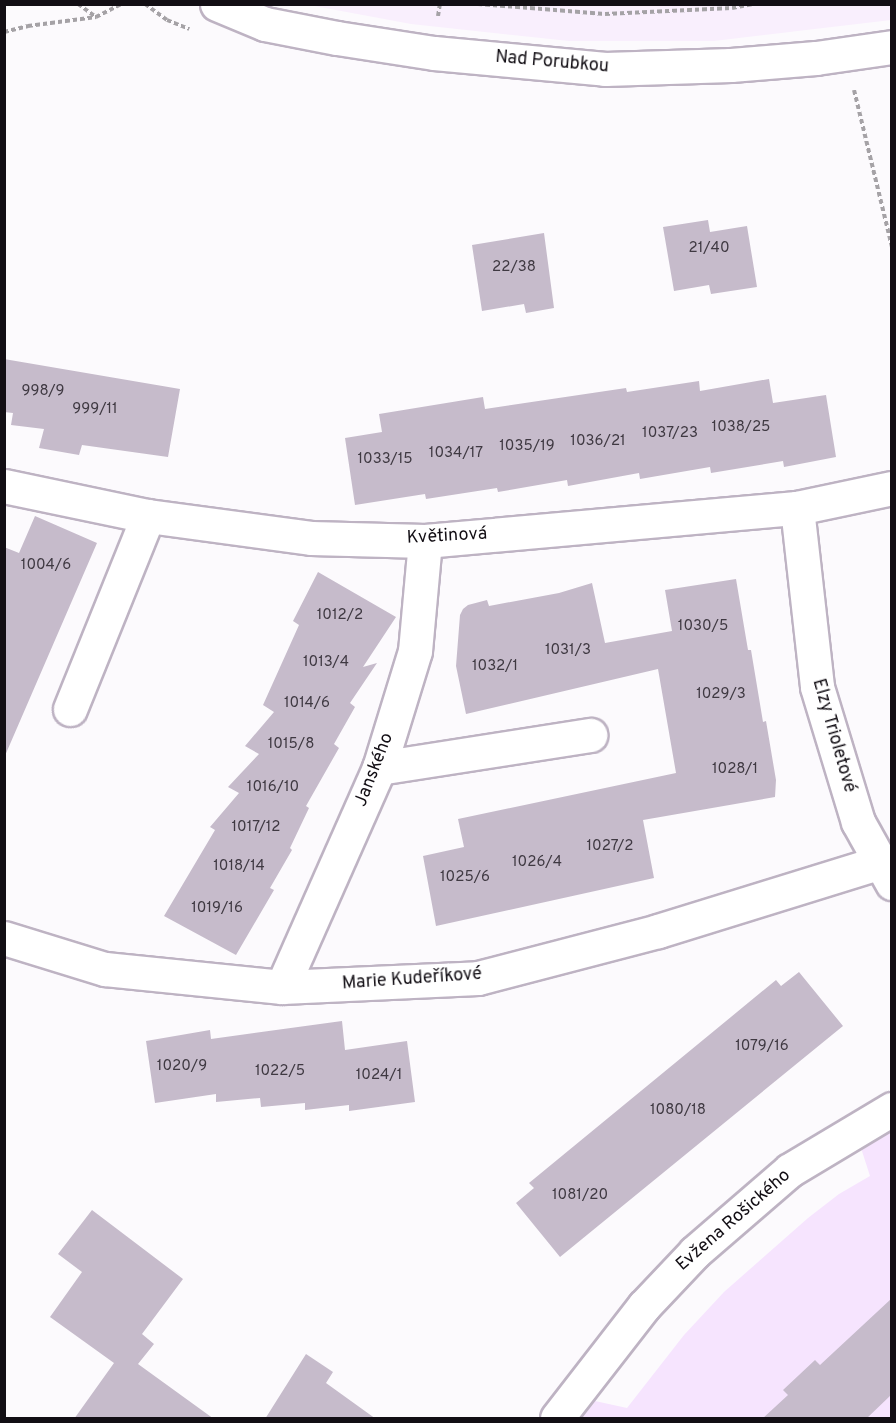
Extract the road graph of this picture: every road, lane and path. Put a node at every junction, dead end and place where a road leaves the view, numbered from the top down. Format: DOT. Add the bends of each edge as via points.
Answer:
graph roads {
  1 [pos="78,4"];
  2 [pos="122,4"];
  3 [pos="217,4"];
  4 [pos="478,4"];
  5 [pos="752,4"];
  6 [pos="96,17"];
  7 [pos="4,33"];
  8 [pos="891,47"];
  9 [pos="852,82"];
  10 [pos="891,247"];
  11 [pos="4,486"];
  12 [pos="891,488"];
  13 [pos="797,508"];
  14 [pos="148,516"];
  15 [pos="425,541"];
  16 [pos="70,709"];
  17 [pos="590,735"];
  18 [pos="379,768"];
  19 [pos="886,872"];
  20 [pos="4,938"];
  21 [pos="282,987"];
  22 [pos="891,1109"];
  23 [pos="557,1419"];
  1 -- 6 [label="path"];
  2 -- 6 [label="path"];
  3 -- 8 [label="street, Nad Porubkou" via="265,24 337,38 434,53 605,69 730,65"];
  4 -- 5 [label="path" via="605,14"];
  6 -- 7 [label="path"];
  9 -- 10 [label="path"];
  11 -- 14 [label="street, Květinová"];
  12 -- 13 [label="street, Květinová"];
  13 -- 15 [label="street, Květinová"];
  13 -- 19 [label="street, Elzy Trioletové" via="817,687 858,822"];
  14 -- 15 [label="street, Květinová" via="311,538"];
  14 -- 16 [label="street"];
  15 -- 18 [label="street, Janského" via="415,651"];
  17 -- 18 [label="street"];
  18 -- 21 [label="street, Janského"];
  19 -- 21 [label="street, Marie Kudeříkové" via="478,978"];
  20 -- 21 [label="street, Marie Kudeříkové" via="105,969"];
  22 -- 23 [label="street, Evžena Rošického" via="790,1170 695,1252 644,1306"];
}
